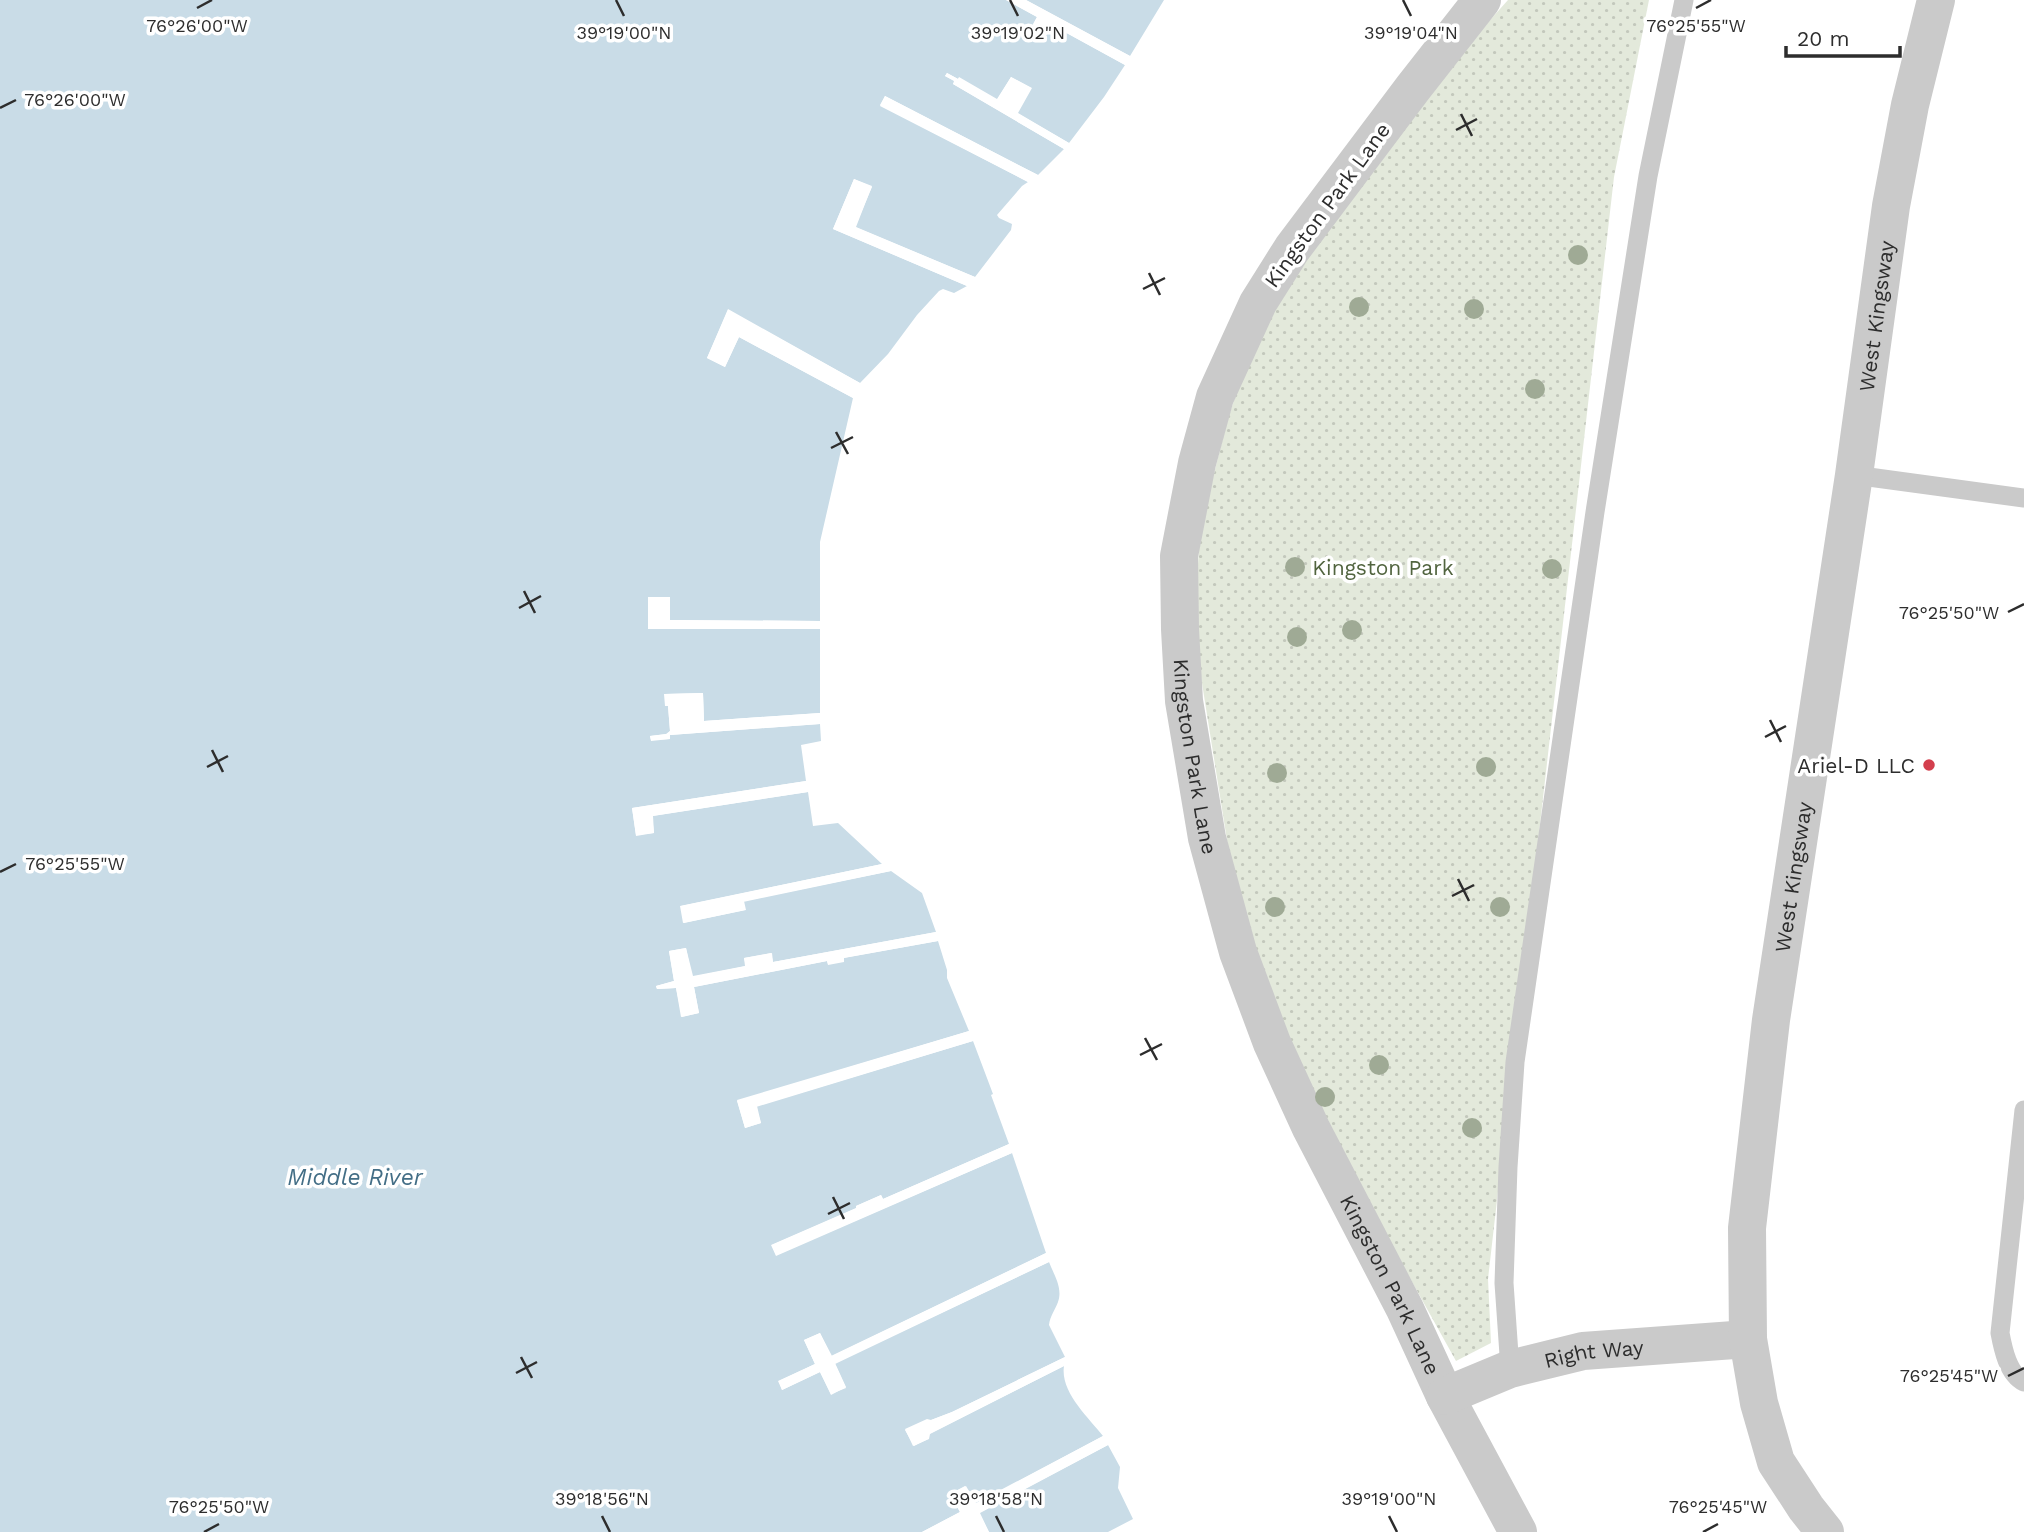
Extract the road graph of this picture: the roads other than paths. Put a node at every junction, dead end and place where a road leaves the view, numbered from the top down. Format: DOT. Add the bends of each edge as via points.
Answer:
graph roads {
  1 [pos="1482,0"];
  2 [pos="1684,0"];
  3 [pos="1936,0"];
  4 [pos="1854,475"];
  5 [pos="2024,498"];
  6 [pos="2024,1110"];
  7 [pos="1748,1339"];
  8 [pos="1510,1369"];
  9 [pos="2024,1382"];
  10 [pos="1445,1396"];
  11 [pos="1517,1532"];
  12 [pos="1825,1532"];
  1 -- 10 [label="street, Kingston Park Lane" via="1292,248 1258,303 1214,397 1179,556 1184,701 1207,838 1238,952 1311,1128"];
  2 -- 8 [label="lane" via="1648,176 1515,1062 1504,1283"];
  3 -- 4 [label="street, West Kingsway" via="1891,206"];
  4 -- 5 [label="lane"];
  4 -- 7 [label="street, West Kingsway" via="1771,1020 1747,1228"];
  6 -- 9 [label="lane" via="2000,1333 2004,1353"];
  7 -- 8 [label="street, Right Way" via="1583,1351"];
  7 -- 12 [label="street, West Kingsway" via="1776,1462"];
  8 -- 10 [label="street, Right Way"];
  10 -- 11 [label="street, Kingston Park Lane"];
}
